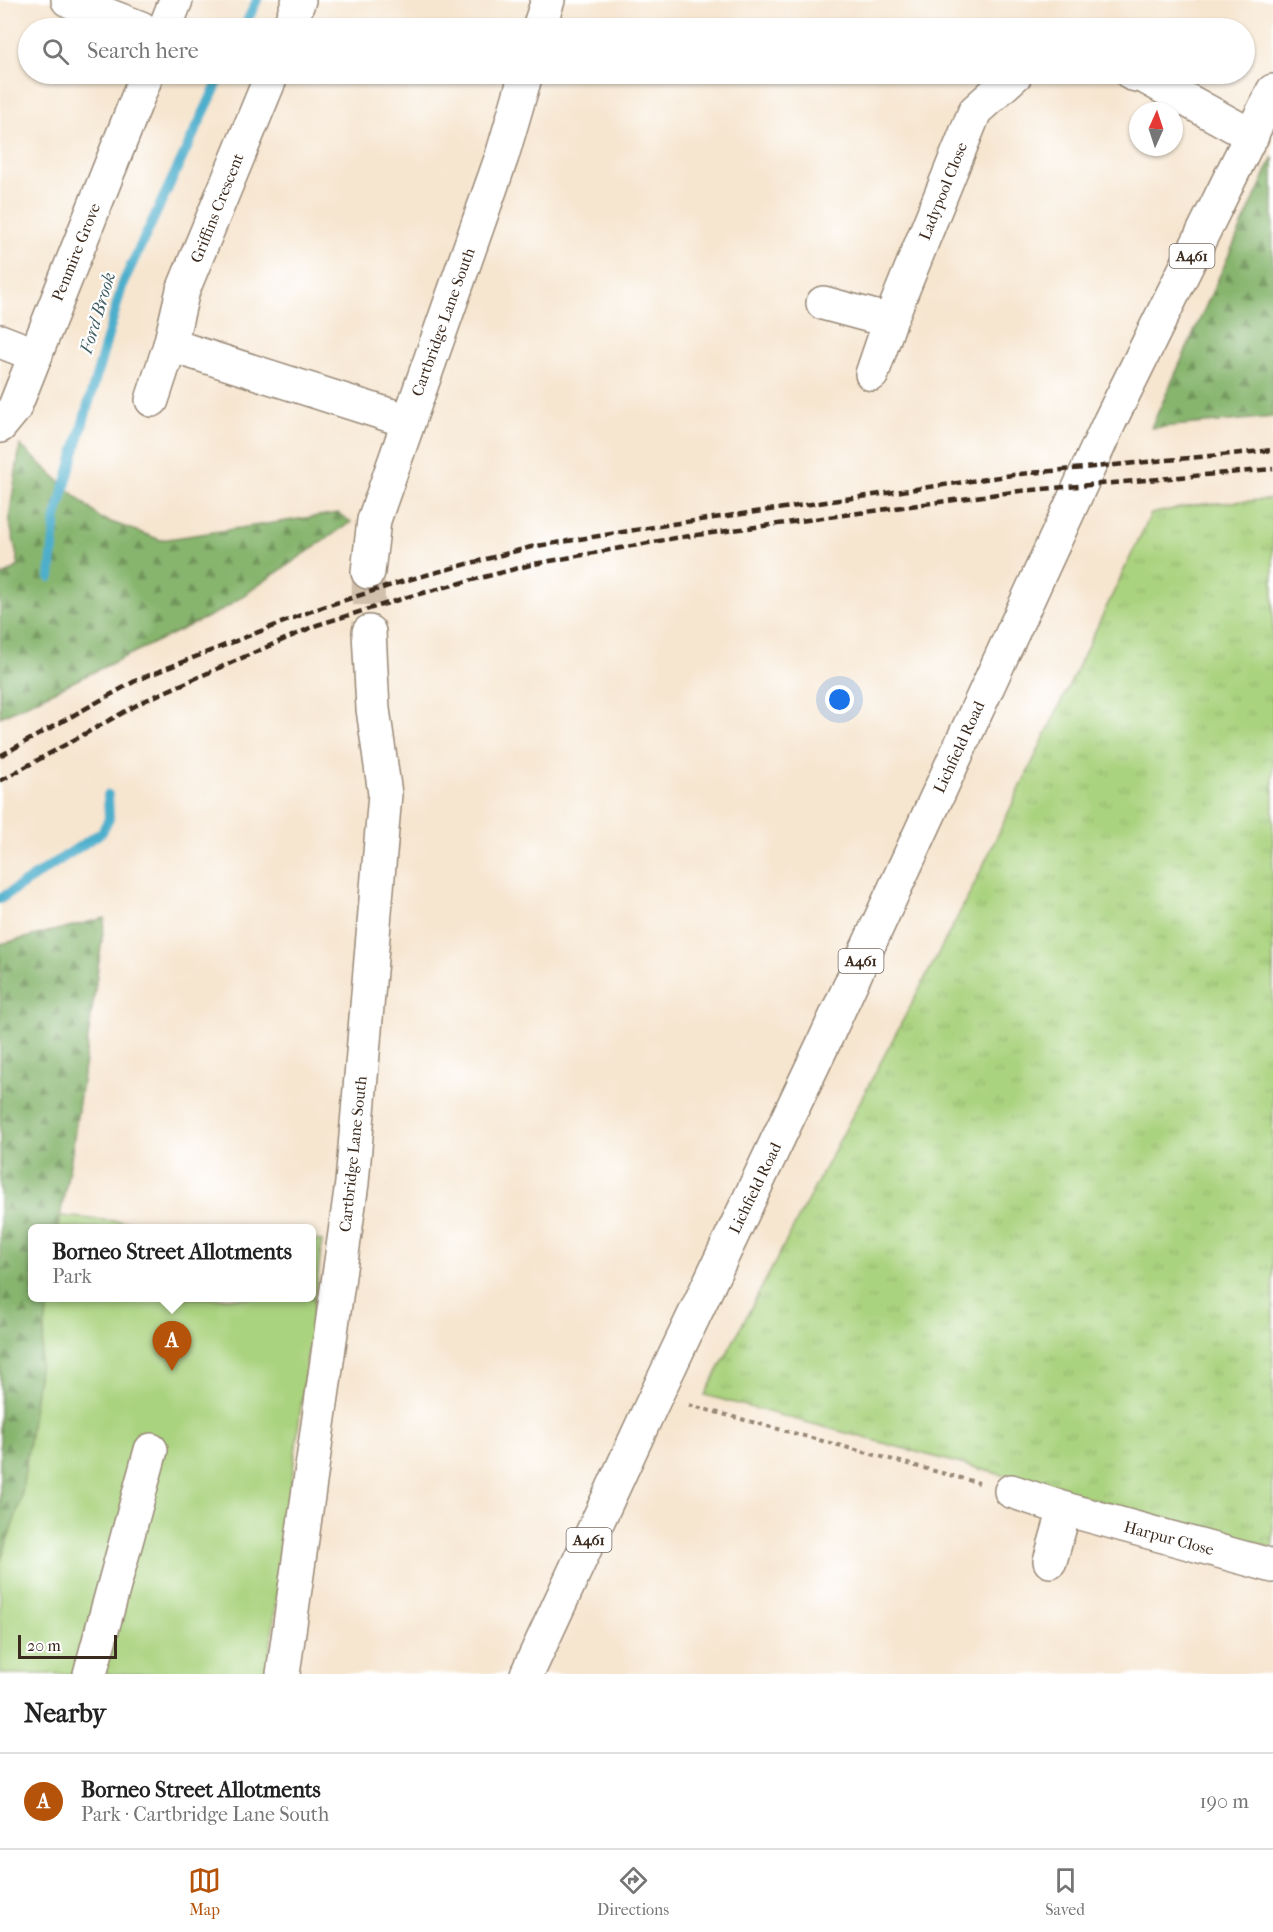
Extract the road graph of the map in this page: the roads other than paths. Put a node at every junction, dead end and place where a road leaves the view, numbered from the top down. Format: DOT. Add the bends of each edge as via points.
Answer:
graph roads {
  1 [pos="68,0"];
  2 [pos="176,0"];
  3 [pos="299,0"];
  4 [pos="548,0"];
  5 [pos="115,18"];
  6 [pos="169,18"];
  7 [pos="293,18"];
  8 [pos="542,18"];
  9 [pos="143,84"];
  10 [pos="268,84"];
  11 [pos="523,84"];
  12 [pos="1005,84"];
  13 [pos="1158,84"];
  14 [pos="1273,91"];
  15 [pos="1252,136"];
  16 [pos="823,303"];
  17 [pos="890,321"];
  18 [pos="0,341"];
  19 [pos="170,345"];
  20 [pos="36,355"];
  21 [pos="872,374"];
  22 [pos="152,400"];
  23 [pos="408,421"];
  24 [pos="0,426"];
  25 [pos="368,572"];
  26 [pos="369,632"];
  27 [pos="651,1406"];
  28 [pos="151,1450"];
  29 [pos="1011,1491"];
  30 [pos="1065,1509"];
  31 [pos="1050,1561"];
  32 [pos="1273,1566"];
  33 [pos="90,1674"];
  34 [pos="283,1674"];
  35 [pos="527,1674"];
  36 [pos="551,1674"];
  1 -- 5 [label="main road"];
  2 -- 6 [label="main road"];
  3 -- 7 [label="main road"];
  4 -- 8 [label="main road"];
  9 -- 20 [label="main road, Penmire Grove"];
  10 -- 19 [label="main road, Griffins Crescent" via="183,290"];
  11 -- 23 [label="main road, Cartbridge Lane South" via="502,156"];
  12 -- 17 [label="main road, Ladypool Close" via="975,111"];
  13 -- 15 [label="main road"];
  14 -- 15 [label="main road, Lichfield Road / A461"];
  15 -- 27 [label="main road, Lichfield Road / A461" via="1100,441 824,1042"];
  16 -- 17 [label="main road"];
  17 -- 21 [label="main road, Ladypool Close"];
  18 -- 20 [label="main road"];
  19 -- 22 [label="main road, Griffins Crescent"];
  19 -- 23 [label="main road"];
  20 -- 24 [label="main road, Penmire Grove" via="14,409"];
  23 -- 25 [label="main road, Cartbridge Lane South" via="374,520"];
  26 -- 34 [label="main road, Cartbridge Lane South" via="373,709 386,794 352,1183"];
  27 -- 35 [label="main road, Lichfield Road / A461"];
  27 -- 36 [label="main road, Lichfield Road / A461"];
  28 -- 33 [label="main road"];
  29 -- 30 [label="main road, Harpur Close"];
  30 -- 31 [label="main road"];
  30 -- 32 [label="main road, Harpur Close"];
}
